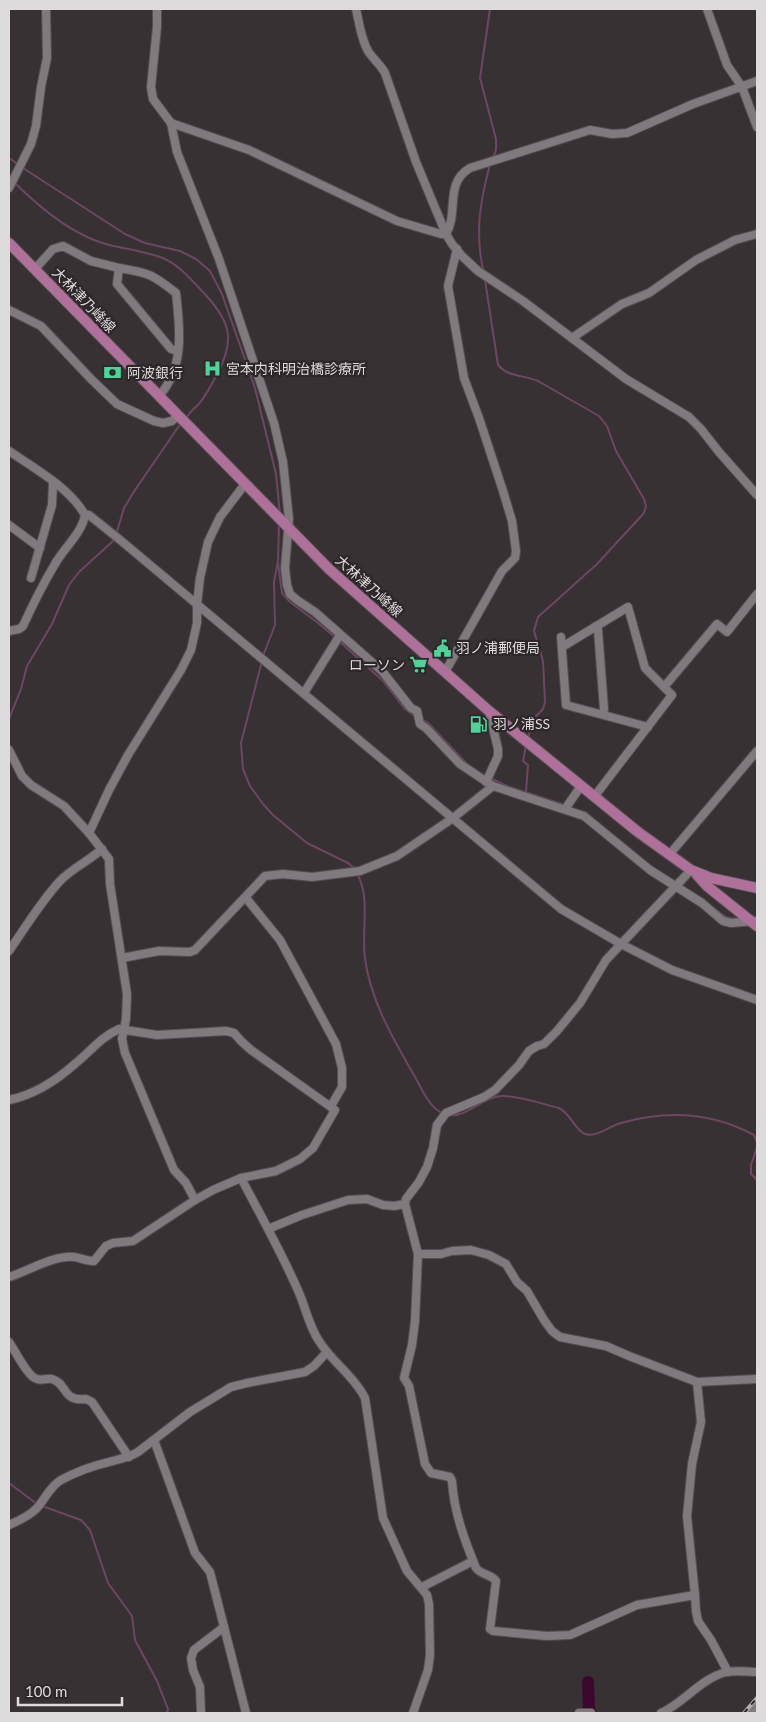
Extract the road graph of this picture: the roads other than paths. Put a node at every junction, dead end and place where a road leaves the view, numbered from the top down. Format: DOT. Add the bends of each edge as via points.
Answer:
graph roads {
  1 [pos="46,9"];
  2 [pos="157,9"];
  3 [pos="356,9"];
  4 [pos="707,9"];
  5 [pos="757,81"];
  6 [pos="742,87"];
  7 [pos="171,124"];
  8 [pos="757,127"];
  9 [pos="13,180"];
  10 [pos="446,234"];
  11 [pos="757,234"];
  12 [pos="9,243"];
  13 [pos="457,249"];
  14 [pos="120,268"];
  15 [pos="35,269"];
  16 [pos="9,310"];
  17 [pos="572,338"];
  18 [pos="178,351"];
  19 [pos="159,396"];
  20 [pos="181,419"];
  21 [pos="9,452"];
  22 [pos="53,483"];
  23 [pos="245,484"];
  24 [pos="757,495"];
  25 [pos="85,514"];
  26 [pos="285,524"];
  27 [pos="9,526"];
  28 [pos="40,548"];
  29 [pos="30,578"];
  30 [pos="757,594"];
  31 [pos="197,604"];
  32 [pos="596,626"];
  33 [pos="9,630"];
  34 [pos="561,637"];
  35 [pos="338,638"];
  36 [pos="562,647"];
  37 [pos="445,672"];
  38 [pos="664,687"];
  39 [pos="304,693"];
  40 [pos="489,710"];
  41 [pos="603,714"];
  42 [pos="648,727"];
  43 [pos="9,750"];
  44 [pos="757,751"];
  45 [pos="489,784"];
  46 [pos="580,786"];
  47 [pos="594,797"];
  48 [pos="565,809"];
  49 [pos="453,818"];
  50 [pos="89,833"];
  51 [pos="102,849"];
  52 [pos="669,855"];
  53 [pos="693,871"];
  54 [pos="679,885"];
  55 [pos="757,888"];
  56 [pos="246,898"];
  57 [pos="755,922"];
  58 [pos="621,944"];
  59 [pos="9,951"];
  60 [pos="122,958"];
  61 [pos="757,1000"];
  62 [pos="124,1030"];
  63 [pos="9,1100"];
  64 [pos="332,1106"];
  65 [pos="241,1178"];
  66 [pos="195,1200"];
  67 [pos="405,1204"];
  68 [pos="268,1229"];
  69 [pos="418,1254"];
  70 [pos="9,1277"];
  71 [pos="9,1342"];
  72 [pos="327,1352"];
  73 [pos="757,1379"];
  74 [pos="697,1382"];
  75 [pos="154,1440"];
  76 [pos="129,1457"];
  77 [pos="9,1525"];
  78 [pos="473,1561"];
  79 [pos="422,1588"];
  80 [pos="695,1595"];
  81 [pos="224,1627"];
  82 [pos="728,1672"];
  83 [pos="757,1672"];
  84 [pos="757,1706"];
  85 [pos="201,1713"];
  86 [pos="246,1713"];
  87 [pos="413,1713"];
  88 [pos="579,1713"];
  89 [pos="588,1713"];
  90 [pos="661,1713"];
  91 [pos="751,1713"];
  1 -- 9 [label="street" via="47,58 36,126 32,144"];
  2 -- 7 [label="street" via="151,87 153,99"];
  3 -- 10 [label="street" via="368,51 385,73 416,162"];
  4 -- 6 [label="street" via="727,65"];
  5 -- 6 [label="street"];
  6 -- 8 [label="street"];
  6 -- 10 [label="street" via="627,133 590,130 463,171 453,191 451,226"];
  7 -- 10 [label="street" via="249,150 397,221"];
  7 -- 26 [label="street" via="177,152 220,259 274,423 283,462 289,519"];
  10 -- 13 [label="street"];
  11 -- 17 [label="street" via="735,240 696,260"];
  12 -- 15 [label="main road, 大林津乃峰線"];
  13 -- 17 [label="street" via="478,271"];
  13 -- 37 [label="street" via="448,286 464,378 503,491 516,551 515,558 502,571"];
  14 -- 15 [label="street" via="91,261 63,246 53,249"];
  14 -- 18 [label="street" via="117,284 171,348"];
  14 -- 18 [label="street" via="147,272 176,293 180,336"];
  15 -- 19 [label="main road, 大林津乃峰線"];
  16 -- 20 [label="street" via="41,326 117,404 154,421 163,423"];
  17 -- 24 [label="street" via="626,379 688,417"];
  18 -- 19 [label="street" via="170,381"];
  19 -- 20 [label="main road, 大林津乃峰線"];
  20 -- 23 [label="main road, 大林津乃峰線"];
  21 -- 22 [label="street"];
  22 -- 25 [label="street"];
  22 -- 28 [label="street" via="52,505"];
  23 -- 26 [label="main road, 大林津乃峰線"];
  23 -- 31 [label="street" via="211,533"];
  25 -- 31 [label="street"];
  25 -- 33 [label="street" via="80,528 41,588 23,626"];
  26 -- 35 [label="street" via="285,568 290,594 315,612"];
  26 -- 37 [label="main road, 大林津乃峰線" via="329,569"];
  27 -- 28 [label="street"];
  28 -- 29 [label="street"];
  30 -- 38 [label="street" via="727,632 717,624"];
  31 -- 39 [label="street"];
  31 -- 50 [label="street" via="191,650 128,755"];
  32 -- 36 [label="street"];
  32 -- 38 [label="street" via="628,606 645,668"];
  32 -- 41 [label="street"];
  34 -- 36 [label="street"];
  35 -- 39 [label="street"];
  35 -- 45 [label="street" via="382,671 411,708 417,711 420,724 460,764"];
  36 -- 41 [label="street" via="566,704"];
  37 -- 40 [label="main road, 大林津乃峰線"];
  38 -- 42 [label="street" via="672,695"];
  39 -- 49 [label="street"];
  40 -- 45 [label="street" via="498,750"];
  40 -- 46 [label="main road, 大林津乃峰線"];
  41 -- 42 [label="street"];
  42 -- 47 [label="street"];
  43 -- 50 [label="street" via="22,776 64,806"];
  44 -- 52 [label="street"];
  45 -- 48 [label="street"];
  45 -- 49 [label="street"];
  46 -- 47 [label="main road, 大林津乃峰線"];
  46 -- 48 [label="street"];
  47 -- 52 [label="main road, 大林津乃峰線"];
  48 -- 54 [label="street" via="584,816 650,870"];
  49 -- 56 [label="street" via="397,856 356,872 312,877 266,876"];
  49 -- 58 [label="street" via="561,909"];
  50 -- 51 [label="street"];
  51 -- 59 [label="street" via="60,881"];
  51 -- 60 [label="street" via="109,859"];
  52 -- 53 [label="main road, 大林津乃峰線"];
  53 -- 54 [label="street"];
  53 -- 55 [label="main road, 大林津乃峰線"];
  53 -- 57 [label="main road" via="707,886"];
  54 -- 57 [label="street" via="723,921"];
  54 -- 58 [label="street"];
  56 -- 60 [label="street" via="195,950"];
  56 -- 64 [label="street" via="280,940 336,1044 342,1068 342,1087"];
  58 -- 61 [label="street" via="672,970"];
  58 -- 67 [label="street" via="606,960 580,1003 544,1044 529,1051 495,1090 444,1115 437,1125 427,1167"];
  60 -- 62 [label="street" via="127,994"];
  62 -- 63 [label="street" via="114,1031 96,1043 45,1086"];
  62 -- 64 [label="street" via="157,1035 234,1033 251,1050"];
  62 -- 66 [label="street" via="124,1053 156,1130 174,1170"];
  64 -- 65 [label="street" via="335,1110 312,1148 300,1159 276,1171"];
  65 -- 66 [label="street"];
  65 -- 68 [label="street"];
  66 -- 70 [label="street" via="133,1241 106,1246 94,1261 74,1257 53,1260"];
  67 -- 68 [label="street" via="394,1206 367,1199 348,1200"];
  67 -- 69 [label="street"];
  68 -- 72 [label="street" via="318,1340"];
  69 -- 74 [label="street" via="470,1250 489,1255 510,1268 544,1320 560,1337 606,1346"];
  69 -- 78 [label="street" via="415,1321 404,1378 409,1386 425,1464 431,1473 446,1475 452,1481 460,1529"];
  71 -- 76 [label="street" via="32,1376 38,1380 51,1379 71,1398 92,1402"];
  72 -- 75 [label="street" via="306,1372 231,1387 190,1412"];
  72 -- 79 [label="street" via="365,1398 383,1518 407,1572"];
  73 -- 74 [label="street"];
  74 -- 80 [label="street" via="700,1422 687,1516"];
  75 -- 76 [label="street"];
  75 -- 81 [label="street" via="195,1553 210,1572"];
  76 -- 77 [label="street" via="78,1471 58,1482 36,1509"];
  78 -- 79 [label="street"];
  78 -- 80 [label="street" via="478,1571 496,1581 490,1629 493,1630 570,1635 637,1605"];
  79 -- 87 [label="street" via="429,1604 430,1655 426,1678"];
  80 -- 82 [label="street" via="698,1621"];
  81 -- 85 [label="street" via="194,1650 191,1658 200,1687"];
  81 -- 86 [label="street"];
  82 -- 83 [label="street"];
  82 -- 90 [label="street" via="713,1677"];
  84 -- 91 [label="street"];
  88 -- 89 [label="street"];
}
